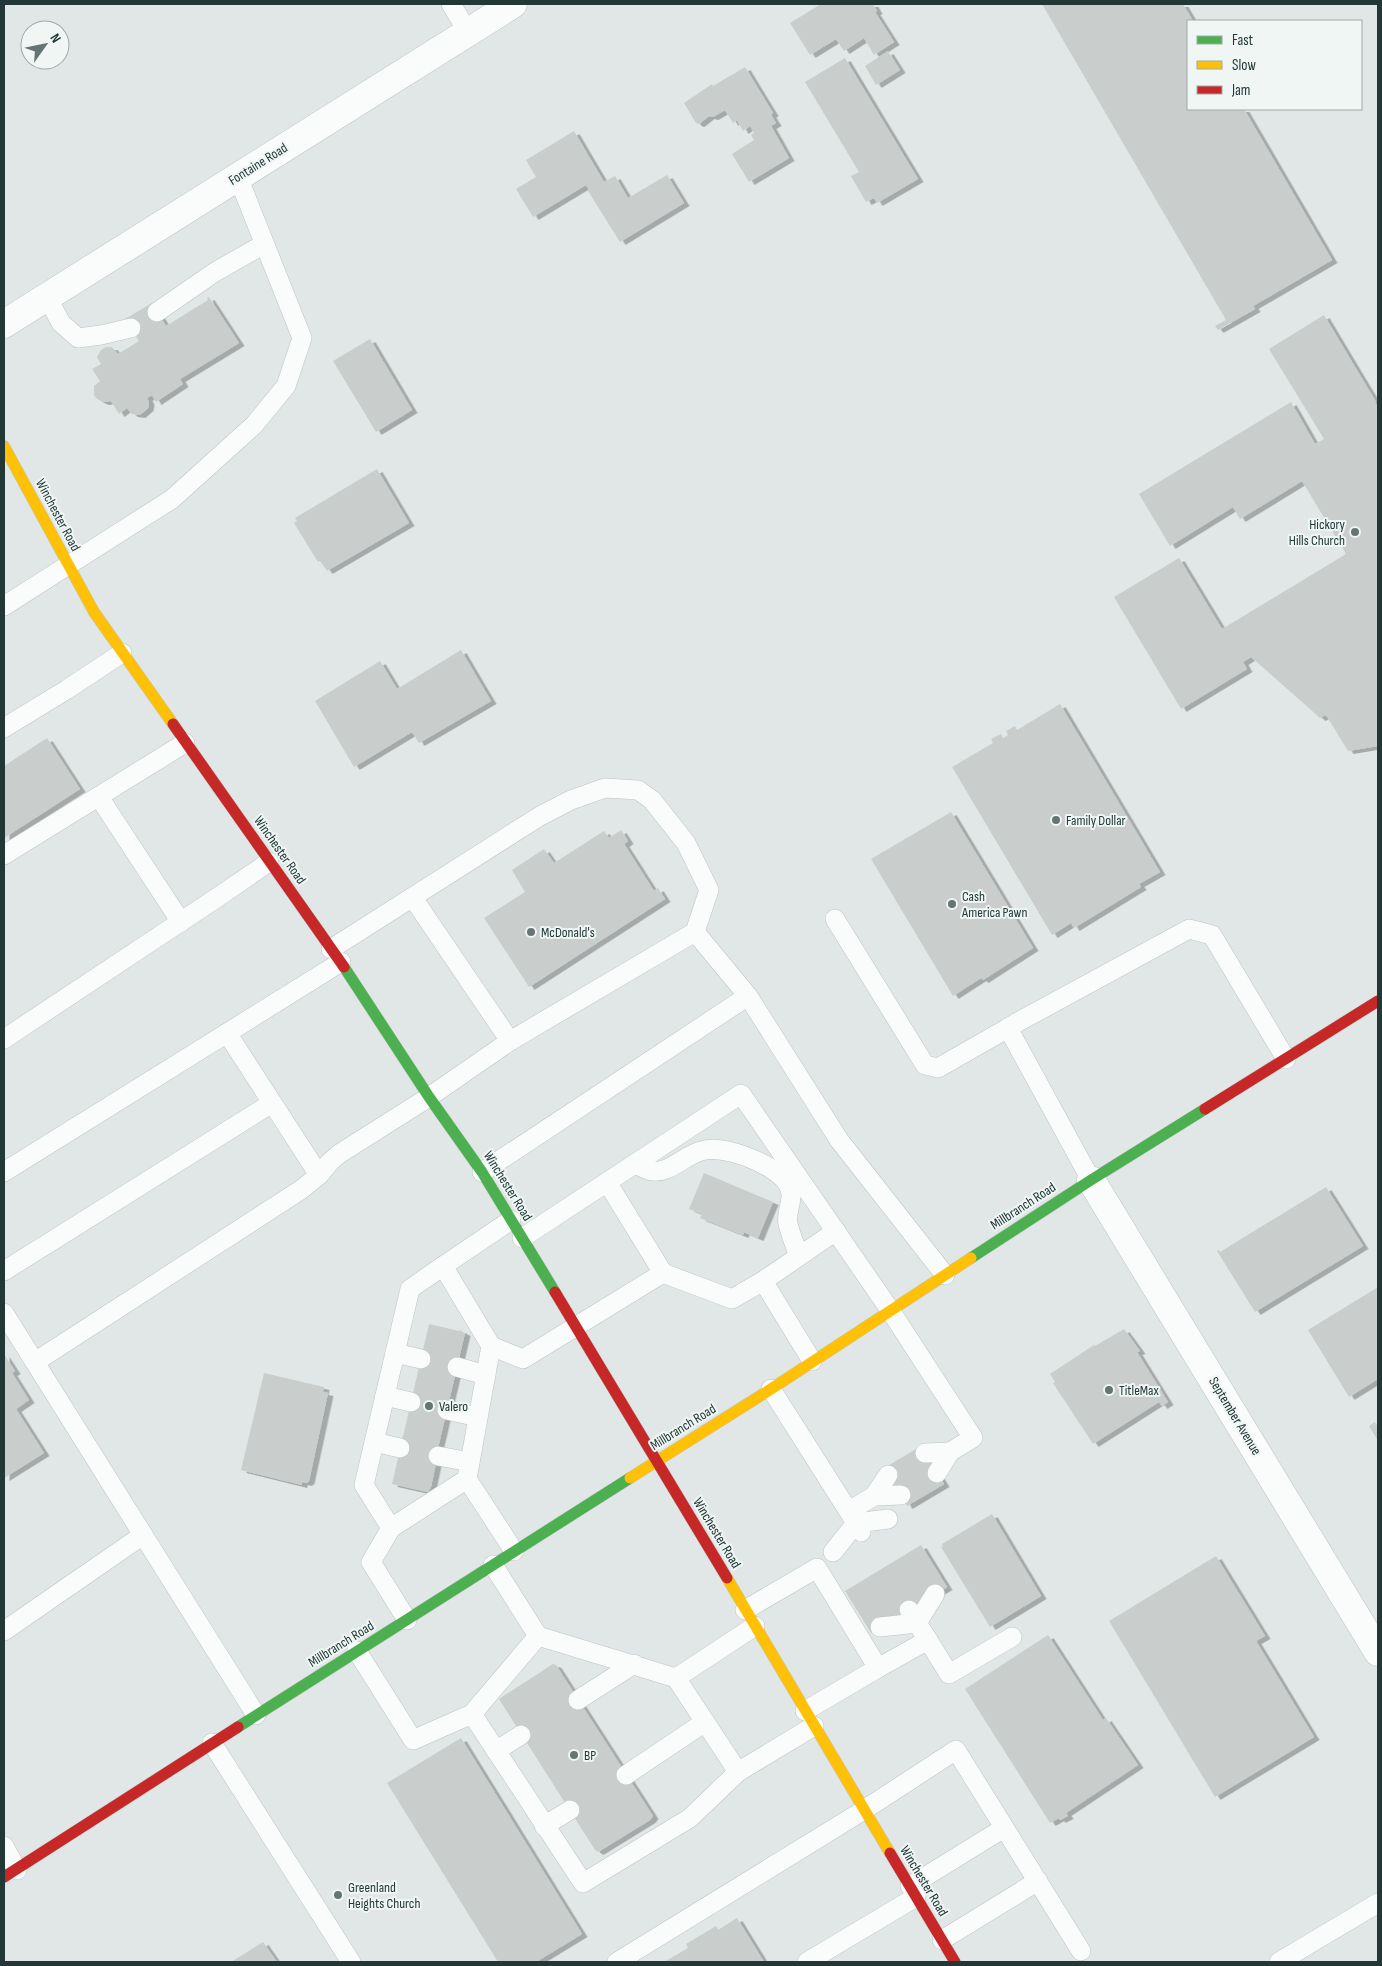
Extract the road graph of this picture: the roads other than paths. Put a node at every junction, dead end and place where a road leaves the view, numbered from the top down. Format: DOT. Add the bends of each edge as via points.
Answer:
graph roads {
  1 [pos="451,4"];
  2 [pos="512,4"];
  3 [pos="468,32"];
  4 [pos="238,177"];
  5 [pos="264,244"];
  6 [pos="47,297"];
  7 [pos="157,312"];
  8 [pos="4,324"];
  9 [pos="131,328"];
  10 [pos="4,446"];
  11 [pos="68,564"];
  12 [pos="4,606"];
  13 [pos="122,653"];
  14 [pos="4,728"];
  15 [pos="186,743"];
  16 [pos="99,796"];
  17 [pos="4,855"];
  18 [pos="269,862"];
  19 [pos="413,898"];
  20 [pos="835,919"];
  21 [pos="181,922"];
  22 [pos="695,932"];
  23 [pos="336,956"];
  24 [pos="748,996"];
  25 [pos="1378,1002"];
  26 [pos="1008,1028"];
  27 [pos="227,1033"];
  28 [pos="4,1039"];
  29 [pos="510,1041"];
  30 [pos="1286,1059"];
  31 [pos="429,1097"];
  32 [pos="272,1103"];
  33 [pos="634,1164"];
  34 [pos="4,1172"];
  35 [pos="482,1172"];
  36 [pos="319,1175"];
  37 [pos="1091,1180"];
  38 [pos="606,1182"];
  39 [pos="511,1220"];
  40 [pos="836,1232"];
  41 [pos="522,1238"];
  42 [pos="799,1256"];
  43 [pos="442,1266"];
  44 [pos="4,1271"];
  45 [pos="663,1273"];
  46 [pos="945,1275"];
  47 [pos="763,1281"];
  48 [pos="890,1310"];
  49 [pos="4,1313"];
  50 [pos="575,1326"];
  51 [pos="491,1346"];
  52 [pos="395,1353"];
  53 [pos="421,1359"];
  54 [pos="812,1361"];
  55 [pos="35,1362"];
  56 [pos="457,1367"];
  57 [pos="486,1375"];
  58 [pos="771,1389"];
  59 [pos="384,1396"];
  60 [pos="411,1402"];
  61 [pos="447,1410"];
  62 [pos="478,1417"];
  63 [pos="374,1442"];
  64 [pos="400,1448"];
  65 [pos="950,1452"];
  66 [pos="925,1453"];
  67 [pos="438,1456"];
  68 [pos="657,1461"];
  69 [pos="469,1471"];
  70 [pos="937,1473"];
  71 [pos="888,1475"];
  72 [pos="901,1495"];
  73 [pos="874,1496"];
  74 [pos="888,1519"];
  75 [pos="856,1523"];
  76 [pos="391,1528"];
  77 [pos="143,1535"];
  78 [pos="514,1551"];
  79 [pos="833,1552"];
  80 [pos="493,1565"];
  81 [pos="934,1594"];
  82 [pos="745,1610"];
  83 [pos="913,1617"];
  84 [pos="407,1620"];
  85 [pos="755,1626"];
  86 [pos="880,1627"];
  87 [pos="4,1631"];
  88 [pos="538,1636"];
  89 [pos="1012,1637"];
  90 [pos="928,1640"];
  91 [pos="357,1651"];
  92 [pos="1378,1652"];
  93 [pos="634,1664"];
  94 [pos="878,1668"];
  95 [pos="676,1678"];
  96 [pos="578,1700"];
  97 [pos="472,1714"];
  98 [pos="256,1715"];
  99 [pos="809,1718"];
  100 [pos="705,1722"];
  101 [pos="521,1735"];
  102 [pos="212,1743"];
  103 [pos="496,1751"];
  104 [pos="738,1772"];
  105 [pos="626,1775"];
  106 [pos="570,1810"];
  107 [pos="864,1810"];
  108 [pos="544,1826"];
  109 [pos="1004,1828"];
  110 [pos="4,1846"];
  111 [pos="11,1874"];
  112 [pos="1038,1881"];
  113 [pos="913,1892"];
  114 [pos="1378,1903"];
  115 [pos="942,1940"];
  116 [pos="1082,1951"];
  117 [pos="351,1962"];
  118 [pos="617,1962"];
  119 [pos="807,1962"];
  120 [pos="955,1962"];
  121 [pos="1279,1962"];
  1 -- 3 [label="lane"];
  2 -- 3 [label="street, Fontaine Road"];
  3 -- 4 [label="street, Fontaine Road"];
  4 -- 5 [label="lane"];
  4 -- 6 [label="street, Fontaine Road"];
  5 -- 7 [label="lane" via="215,272"];
  5 -- 11 [label="lane" via="302,338 286,386 254,425 172,500"];
  6 -- 8 [label="street, Fontaine Road"];
  6 -- 9 [label="lane" via="61,323 78,338"];
  10 -- 11 [label="main road, Winchester Road"];
  11 -- 12 [label="lane"];
  11 -- 13 [label="main road, Winchester Road" via="94,612"];
  13 -- 14 [label="lane"];
  13 -- 15 [label="main road, Winchester Road"];
  15 -- 16 [label="lane"];
  15 -- 18 [label="main road, Winchester Road"];
  16 -- 17 [label="lane"];
  16 -- 21 [label="lane"];
  18 -- 21 [label="lane"];
  18 -- 23 [label="main road, Winchester Road"];
  19 -- 22 [label="lane" via="540,816 572,800 605,788 638,790 652,800 686,843 708,890"];
  19 -- 23 [label="lane"];
  19 -- 29 [label="lane"];
  20 -- 26 [label="lane" via="925,1065 938,1068"];
  21 -- 28 [label="lane"];
  22 -- 24 [label="lane"];
  22 -- 29 [label="lane"];
  23 -- 27 [label="lane"];
  23 -- 31 [label="main road, Winchester Road"];
  24 -- 35 [label="lane"];
  24 -- 46 [label="lane" via="839,1140"];
  25 -- 30 [label="main road, Millbranch Road"];
  26 -- 30 [label="lane" via="1189,929 1212,935"];
  26 -- 37 [label="lane"];
  27 -- 32 [label="lane"];
  27 -- 34 [label="lane"];
  29 -- 31 [label="lane"];
  30 -- 37 [label="main road, Millbranch Road"];
  31 -- 35 [label="main road, Winchester Road"];
  31 -- 36 [label="lane" via="339,1154"];
  32 -- 36 [label="lane"];
  32 -- 44 [label="lane"];
  33 -- 38 [label="lane"];
  33 -- 40 [label="lane" via="740,1094"];
  33 -- 42 [label="lane" via="660,1172 700,1151 717,1148 769,1167 787,1183 792,1197 788,1221"];
  35 -- 39 [label="main road, Winchester Road"];
  36 -- 55 [label="lane"];
  37 -- 46 [label="main road, Millbranch Road"];
  37 -- 92 [label="street, September Avenue"];
  38 -- 41 [label="lane"];
  38 -- 45 [label="lane"];
  39 -- 41 [label="main road, Winchester Road"];
  39 -- 43 [label="lane"];
  40 -- 42 [label="lane"];
  40 -- 48 [label="lane"];
  41 -- 50 [label="main road, Winchester Road"];
  42 -- 47 [label="lane"];
  43 -- 51 [label="lane"];
  43 -- 52 [label="lane" via="410,1288"];
  45 -- 47 [label="lane" via="732,1299"];
  45 -- 50 [label="lane"];
  46 -- 48 [label="main road, Millbranch Road"];
  47 -- 54 [label="lane"];
  48 -- 54 [label="main road, Millbranch Road"];
  48 -- 65 [label="lane" via="973,1438"];
  49 -- 55 [label="lane"];
  50 -- 51 [label="lane" via="523,1359"];
  50 -- 68 [label="main road, Winchester Road"];
  51 -- 57 [label="lane"];
  52 -- 53 [label="lane"];
  52 -- 59 [label="lane"];
  54 -- 58 [label="main road, Millbranch Road"];
  55 -- 77 [label="lane"];
  56 -- 57 [label="lane"];
  57 -- 62 [label="lane"];
  58 -- 68 [label="main road, Millbranch Road"];
  58 -- 75 [label="lane"];
  59 -- 60 [label="lane"];
  59 -- 63 [label="lane"];
  61 -- 62 [label="lane"];
  62 -- 69 [label="lane"];
  63 -- 64 [label="lane"];
  63 -- 76 [label="lane" via="364,1485"];
  65 -- 66 [label="lane"];
  65 -- 70 [label="lane"];
  67 -- 69 [label="lane"];
  68 -- 78 [label="main road, Millbranch Road"];
  68 -- 82 [label="main road, Winchester Road"];
  69 -- 76 [label="lane"];
  69 -- 78 [label="lane"];
  71 -- 73 [label="lane"];
  72 -- 73 [label="lane"];
  73 -- 75 [label="lane"];
  74 -- 75 [label="lane"];
  75 -- 79 [label="lane"];
  76 -- 84 [label="lane" via="371,1562"];
  77 -- 87 [label="lane"];
  77 -- 98 [label="lane"];
  78 -- 80 [label="main road, Millbranch Road"];
  80 -- 84 [label="main road, Millbranch Road"];
  80 -- 88 [label="lane"];
  81 -- 83 [label="lane"];
  82 -- 85 [label="main road, Winchester Road"];
  82 -- 94 [label="lane" via="817,1568"];
  83 -- 86 [label="lane"];
  83 -- 90 [label="lane"];
  84 -- 91 [label="main road, Millbranch Road"];
  85 -- 95 [label="lane"];
  85 -- 99 [label="main road, Winchester Road"];
  88 -- 93 [label="lane"];
  88 -- 97 [label="lane"];
  89 -- 90 [label="lane" via="949,1674"];
  90 -- 94 [label="lane"];
  91 -- 97 [label="lane" via="413,1740"];
  91 -- 98 [label="main road, Millbranch Road"];
  93 -- 95 [label="lane"];
  93 -- 96 [label="lane"];
  94 -- 99 [label="lane"];
  95 -- 100 [label="lane"];
  97 -- 103 [label="lane"];
  98 -- 102 [label="main road, Millbranch Road"];
  99 -- 104 [label="lane"];
  99 -- 107 [label="main road, Winchester Road"];
  100 -- 104 [label="lane"];
  100 -- 105 [label="lane"];
  101 -- 103 [label="lane"];
  102 -- 111 [label="main road, Millbranch Road"];
  102 -- 117 [label="lane"];
  103 -- 108 [label="lane"];
  104 -- 108 [label="lane" via="690,1818 582,1883"];
  106 -- 108 [label="lane"];
  107 -- 109 [label="lane" via="956,1750"];
  107 -- 113 [label="main road, Winchester Road"];
  107 -- 118 [label="lane"];
  109 -- 112 [label="lane"];
  109 -- 113 [label="lane"];
  110 -- 111 [label="lane"];
  112 -- 115 [label="lane"];
  112 -- 116 [label="lane"];
  113 -- 115 [label="main road, Winchester Road"];
  113 -- 119 [label="lane"];
  114 -- 121 [label="lane"];
  115 -- 120 [label="main road, Winchester Road"];
}
